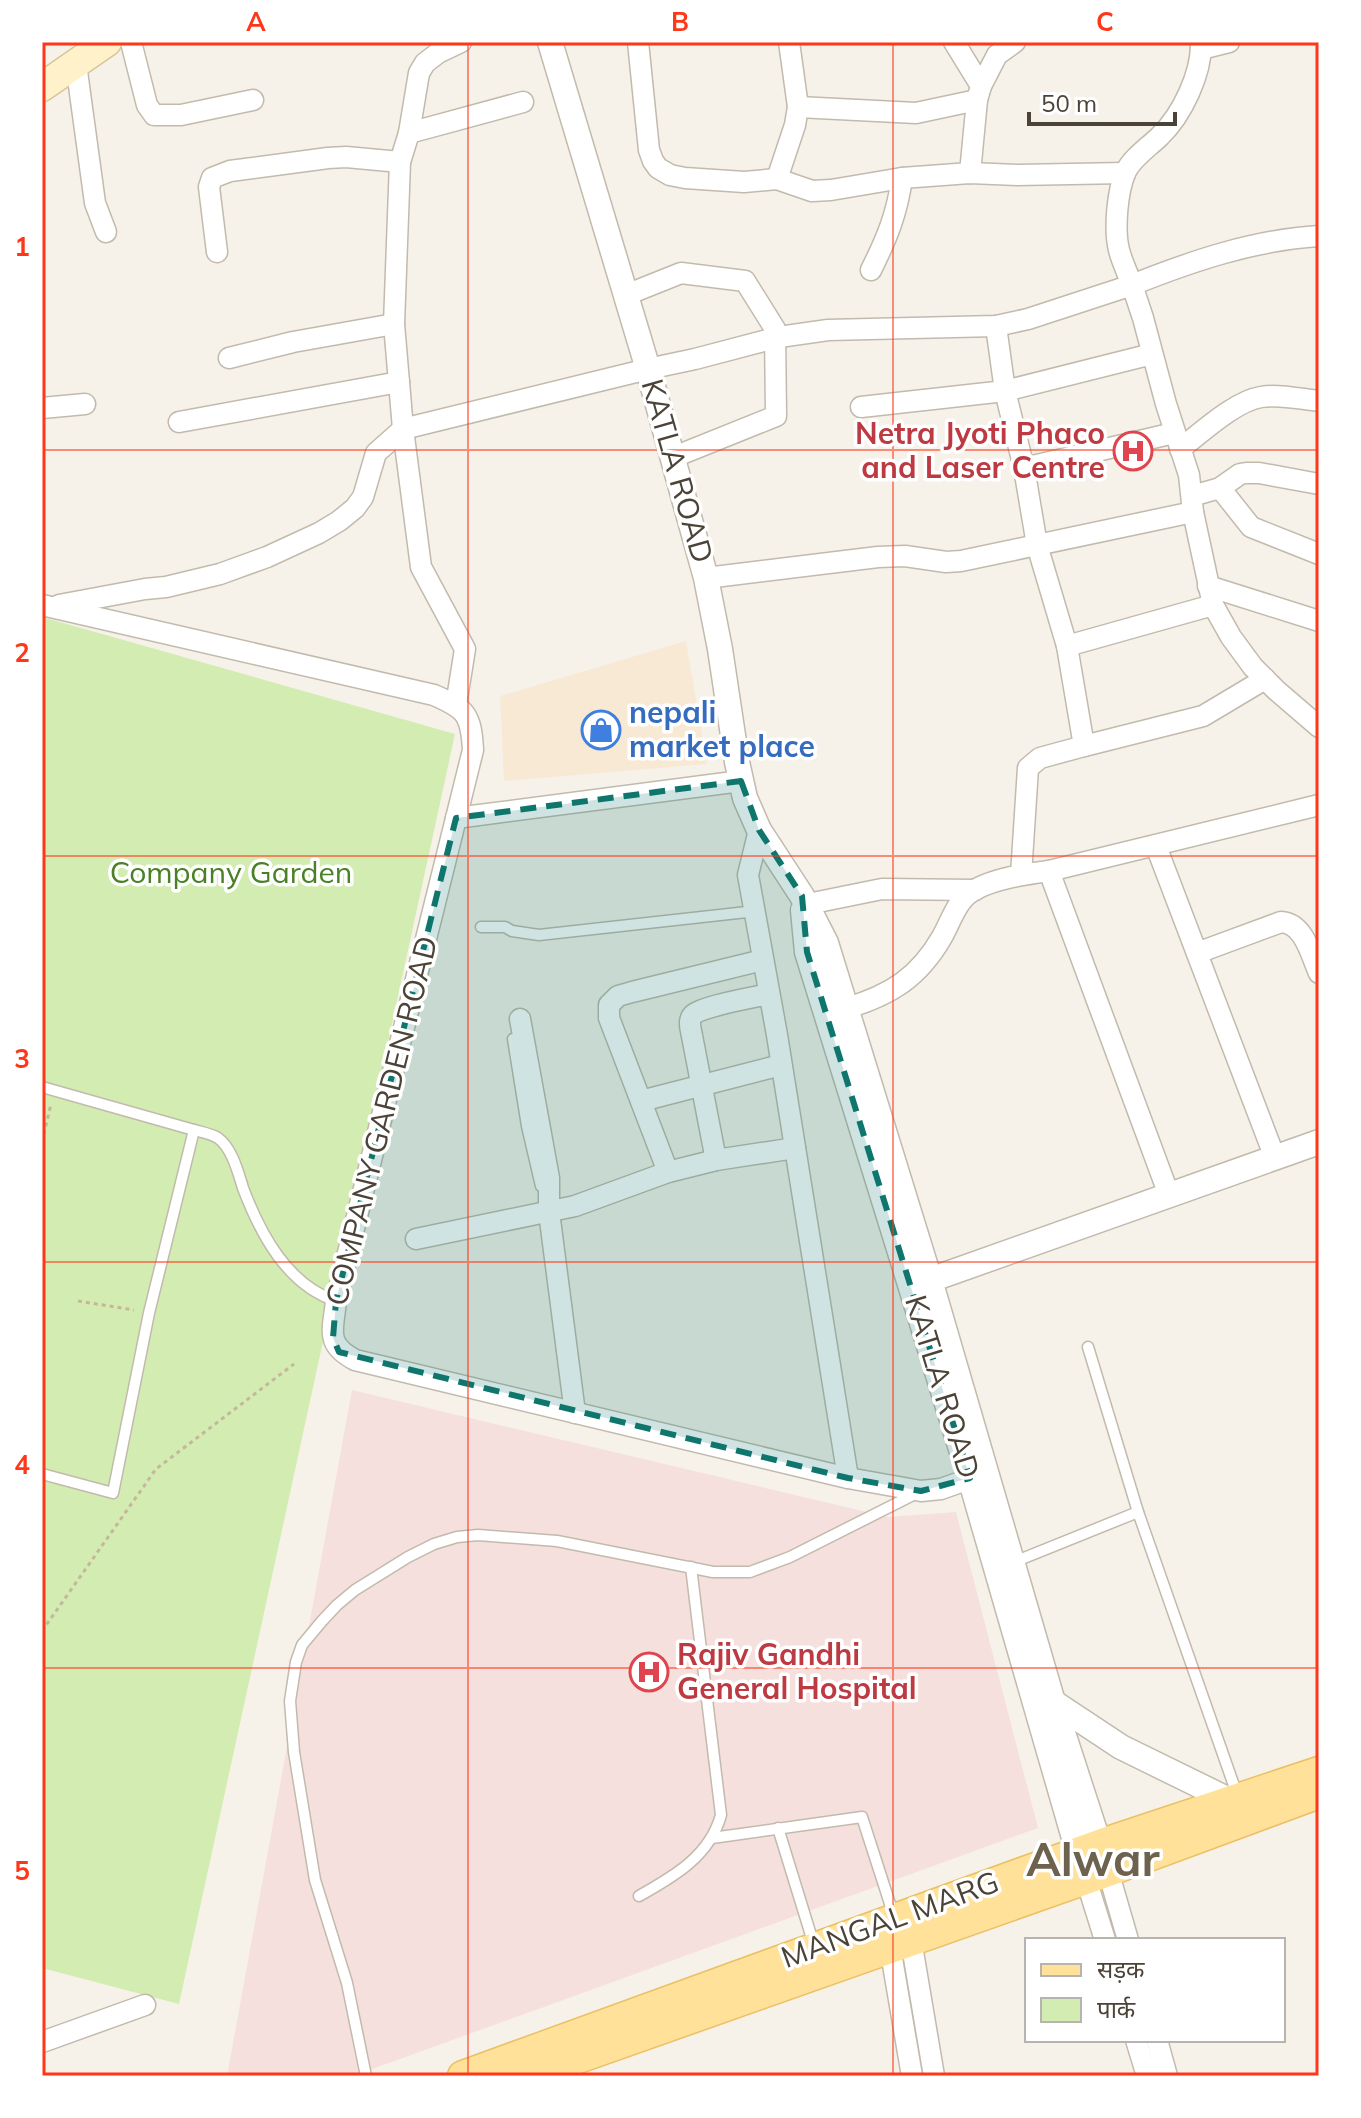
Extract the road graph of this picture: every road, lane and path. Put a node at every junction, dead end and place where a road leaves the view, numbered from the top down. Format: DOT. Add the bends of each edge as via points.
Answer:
graph roads {
  1 [pos="107,42"];
  2 [pos="131,42"];
  3 [pos="461,42"];
  4 [pos="550,42"];
  5 [pos="638,42"];
  6 [pos="789,42"];
  7 [pos="954,42"];
  8 [pos="1015,42"];
  9 [pos="1229,42"];
  10 [pos="1201,45"];
  11 [pos="76,64"];
  12 [pos="42,87"];
  13 [pos="979,93"];
  14 [pos="253,100"];
  15 [pos="523,102"];
  16 [pos="798,107"];
  17 [pos="409,133"];
  18 [pos="400,162"];
  19 [pos="970,173"];
  20 [pos="1125,173"];
  21 [pos="902,178"];
  22 [pos="777,179"];
  23 [pos="106,232"];
  24 [pos="1319,236"];
  25 [pos="217,252"];
  26 [pos="871,270"];
  27 [pos="1132,285"];
  28 [pos="626,295"];
  29 [pos="394,324"];
  30 [pos="996,326"];
  31 [pos="775,338"];
  32 [pos="1152,354"];
  33 [pos="229,358"];
  34 [pos="648,369"];
  35 [pos="399,382"];
  36 [pos="1005,391"];
  37 [pos="1319,401"];
  38 [pos="85,404"];
  39 [pos="861,407"];
  40 [pos="42,408"];
  41 [pos="179,422"];
  42 [pos="403,429"];
  43 [pos="1177,441"];
  44 [pos="674,457"];
  45 [pos="1024,468"];
  46 [pos="1319,484"];
  47 [pos="1220,488"];
  48 [pos="1193,504"];
  49 [pos="1037,545"];
  50 [pos="1319,554"];
  51 [pos="706,578"];
  52 [pos="1210,595"];
  53 [pos="45,606"];
  54 [pos="1319,621"];
  55 [pos="1067,646"];
  56 [pos="1265,679"];
  57 [pos="456,705"];
  58 [pos="1319,727"];
  59 [pos="1084,746"];
  60 [pos="741,781"];
  61 [pos="1319,805"];
  62 [pos="456,818"];
  63 [pos="759,830"];
  64 [pos="1156,846"];
  65 [pos="1049,871"];
  66 [pos="1021,875"];
  67 [pos="975,890"];
  68 [pos="803,902"];
  69 [pos="756,911"];
  70 [pos="481,927"];
  71 [pos="1197,953"];
  72 [pos="763,960"];
  73 [pos="1319,973"];
  74 [pos="769,994"];
  75 [pos="847,1008"];
  76 [pos="520,1019"];
  77 [pos="513,1039"];
  78 [pos="846,1041"];
  79 [pos="781,1065"];
  80 [pos="701,1086"];
  81 [pos="42,1087"];
  82 [pos="55,1089"];
  83 [pos="641,1101"];
  84 [pos="194,1130"];
  85 [pos="42,1142"];
  86 [pos="1319,1142"];
  87 [pos="795,1148"];
  88 [pos="1275,1158"];
  89 [pos="716,1160"];
  90 [pos="668,1172"];
  91 [pos="1169,1195"];
  92 [pos="549,1212"];
  93 [pos="416,1239"];
  94 [pos="928,1294"];
  95 [pos="78,1301"];
  96 [pos="336,1301"];
  97 [pos="149,1313"];
  98 [pos="1088,1347"];
  99 [pos="294,1364"];
  100 [pos="575,1413"];
  101 [pos="42,1474"];
  102 [pos="978,1475"];
  103 [pos="848,1478"];
  104 [pos="921,1491"];
  105 [pos="1138,1512"];
  106 [pos="1004,1565"];
  107 [pos="691,1567"];
  108 [pos="42,1631"];
  109 [pos="1053,1702"];
  110 [pos="1319,1772"];
  111 [pos="1319,1793"];
  112 [pos="1235,1800"];
  113 [pos="778,1828"];
  114 [pos="712,1838"];
  115 [pos="1093,1862"];
  116 [pos="639,1896"];
  117 [pos="892,1910"];
  118 [pos="1105,1938"];
  119 [pos="1127,1938"];
  120 [pos="900,1944"];
  121 [pos="815,1948"];
  122 [pos="145,2005"];
  123 [pos="42,2042"];
  124 [pos="1148,2046"];
  125 [pos="366,2076"];
  126 [pos="463,2076"];
  127 [pos="527,2076"];
  128 [pos="912,2076"];
  129 [pos="934,2076"];
  130 [pos="1147,2076"];
  131 [pos="1167,2076"];
  1 -- 11 [label="main road"];
  2 -- 14 [label="street" via="154,115 181,115"];
  3 -- 17 [label="street" via="438,53 419,73"];
  4 -- 28 [label="street, KATLA ROAD"];
  5 -- 22 [label="street" via="649,150 658,168 685,178"];
  6 -- 16 [label="street"];
  7 -- 13 [label="street"];
  8 -- 13 [label="street" via="997,55"];
  9 -- 10 [label="street"];
  10 -- 20 [label="street" via="1178,115"];
  11 -- 12 [label="main road"];
  11 -- 23 [label="street" via="95,203"];
  13 -- 16 [label="street" via="916,113"];
  13 -- 19 [label="street"];
  15 -- 17 [label="street"];
  16 -- 22 [label="street"];
  17 -- 18 [label="street"];
  18 -- 25 [label="street" via="328,158 212,178"];
  18 -- 29 [label="street"];
  19 -- 20 [label="street"];
  19 -- 21 [label="street"];
  20 -- 27 [label="street" via="1117,239"];
  21 -- 22 [label="street" via="812,191"];
  21 -- 26 [label="street" via="893,222"];
  24 -- 27 [label="street" via="1230,252"];
  27 -- 30 [label="street"];
  27 -- 32 [label="street"];
  28 -- 31 [label="street" via="681,273 745,281 775,329"];
  28 -- 34 [label="street, KATLA ROAD"];
  29 -- 33 [label="street"];
  29 -- 35 [label="street"];
  30 -- 31 [label="street" via="828,330"];
  30 -- 36 [label="street"];
  31 -- 34 [label="street"];
  31 -- 44 [label="street" via="776,416"];
  32 -- 36 [label="street"];
  32 -- 43 [label="street"];
  34 -- 42 [label="street"];
  34 -- 44 [label="street, KATLA ROAD"];
  35 -- 41 [label="street"];
  35 -- 42 [label="street"];
  36 -- 39 [label="street"];
  36 -- 45 [label="street"];
  37 -- 43 [label="street" via="1259,397"];
  38 -- 40 [label="street"];
  42 -- 53 [label="street" via="376,453 355,508 319,533 209,577"];
  42 -- 57 [label="street" via="421,567 465,649"];
  43 -- 45 [label="street"];
  43 -- 48 [label="street"];
  44 -- 51 [label="street, KATLA ROAD"];
  45 -- 49 [label="street"];
  46 -- 47 [label="street" via="1246,473"];
  47 -- 48 [label="street"];
  47 -- 50 [label="street" via="1251,527"];
  48 -- 49 [label="street"];
  48 -- 52 [label="street"];
  49 -- 51 [label="street" via="961,561 878,557"];
  49 -- 55 [label="street"];
  51 -- 60 [label="street, KATLA ROAD"];
  52 -- 54 [label="street"];
  52 -- 55 [label="street"];
  52 -- 56 [label="street" via="1231,637"];
  53 -- 57 [label="street" via="434,695"];
  55 -- 59 [label="street"];
  56 -- 58 [label="street"];
  56 -- 59 [label="street" via="1203,716"];
  57 -- 62 [label="street, COMPANY GARDEN ROAD" via="467,717 473,750"];
  59 -- 66 [label="street" via="1040,758 1028,768"];
  60 -- 62 [label="street"];
  60 -- 63 [label="street, KATLA ROAD"];
  61 -- 64 [label="street"];
  62 -- 96 [label="street, COMPANY GARDEN ROAD"];
  63 -- 68 [label="street, KATLA ROAD"];
  63 -- 69 [label="street" via="748,875"];
  64 -- 65 [label="street"];
  64 -- 71 [label="street"];
  65 -- 66 [label="street"];
  65 -- 91 [label="street"];
  66 -- 67 [label="street"];
  67 -- 68 [label="street" via="882,889"];
  67 -- 75 [label="street" via="963,900 917,972 888,992"];
  68 -- 75 [label="street, KATLA ROAD" via="826,943"];
  68 -- 78 [label="street, KATLA ROAD" via="807,952"];
  69 -- 70 [label="lane" via="539,935"];
  69 -- 72 [label="street"];
  71 -- 73 [label="street" via="1290,922"];
  71 -- 88 [label="street"];
  72 -- 74 [label="street"];
  72 -- 83 [label="street" via="618,996 609,1005 609,1018"];
  74 -- 79 [label="street"];
  74 -- 80 [label="street" via="692,1016"];
  75 -- 78 [label="street, KATLA ROAD"];
  76 -- 92 [label="street" via="549,1178"];
  77 -- 92 [label="lane" via="527,1126"];
  78 -- 94 [label="street, KATLA ROAD"];
  79 -- 80 [label="street"];
  79 -- 87 [label="street"];
  80 -- 83 [label="street"];
  80 -- 89 [label="street"];
  81 -- 82 [label="lane"];
  82 -- 84 [label="lane"];
  82 -- 85 [label="path"];
  83 -- 90 [label="street"];
  84 -- 96 [label="lane" via="217,1138 226,1148 264,1236 287,1267 320,1296"];
  84 -- 97 [label="lane"];
  86 -- 88 [label="street"];
  87 -- 89 [label="street"];
  87 -- 103 [label="street"];
  88 -- 91 [label="street"];
  89 -- 90 [label="street"];
  90 -- 92 [label="street"];
  91 -- 94 [label="street"];
  92 -- 93 [label="street"];
  92 -- 100 [label="street"];
  94 -- 102 [label="street, KATLA ROAD"];
  95 -- 97 [label="path"];
  96 -- 100 [label="street, COMPANY GARDEN ROAD" via="333,1338 339,1352 355,1360"];
  97 -- 101 [label="lane" via="113,1493"];
  98 -- 105 [label="lane"];
  99 -- 108 [label="path" via="156,1469"];
  100 -- 103 [label="street, COMPANY GARDEN ROAD"];
  102 -- 104 [label="street, COMPANY GARDEN ROAD"];
  102 -- 106 [label="street, KATLA ROAD"];
  103 -- 104 [label="street, COMPANY GARDEN ROAD"];
  104 -- 107 [label="lane" via="766,1567 729,1573"];
  105 -- 106 [label="lane"];
  105 -- 112 [label="lane"];
  106 -- 109 [label="street, KATLA ROAD"];
  106 -- 115 [label="street, KATLA ROAD"];
  107 -- 114 [label="lane" via="721,1815"];
  107 -- 125 [label="lane" via="557,1541 457,1537 408,1557 355,1590 302,1645 290,1701 294,1752 315,1880 350,1996"];
  109 -- 112 [label="street" via="1140,1758"];
  109 -- 115 [label="street, KATLA ROAD"];
  110 -- 112 [label="main road, MANGAL MARG"];
  111 -- 115 [label="main road, MANGAL MARG"];
  112 -- 115 [label="main road, MANGAL MARG"];
  113 -- 114 [label="lane"];
  113 -- 117 [label="lane" via="862,1817"];
  113 -- 121 [label="lane"];
  114 -- 116 [label="lane" via="693,1860"];
  115 -- 118 [label="street"];
  115 -- 119 [label="street"];
  115 -- 120 [label="main road, MANGAL MARG"];
  115 -- 121 [label="main road, MANGAL MARG"];
  120 -- 127 [label="main road, MANGAL MARG"];
  120 -- 128 [label="street"];
  120 -- 129 [label="street"];
  121 -- 126 [label="main road, MANGAL MARG"];
  122 -- 123 [label="street"];
  124 -- 130 [label="street"];
  124 -- 131 [label="street"];
}
